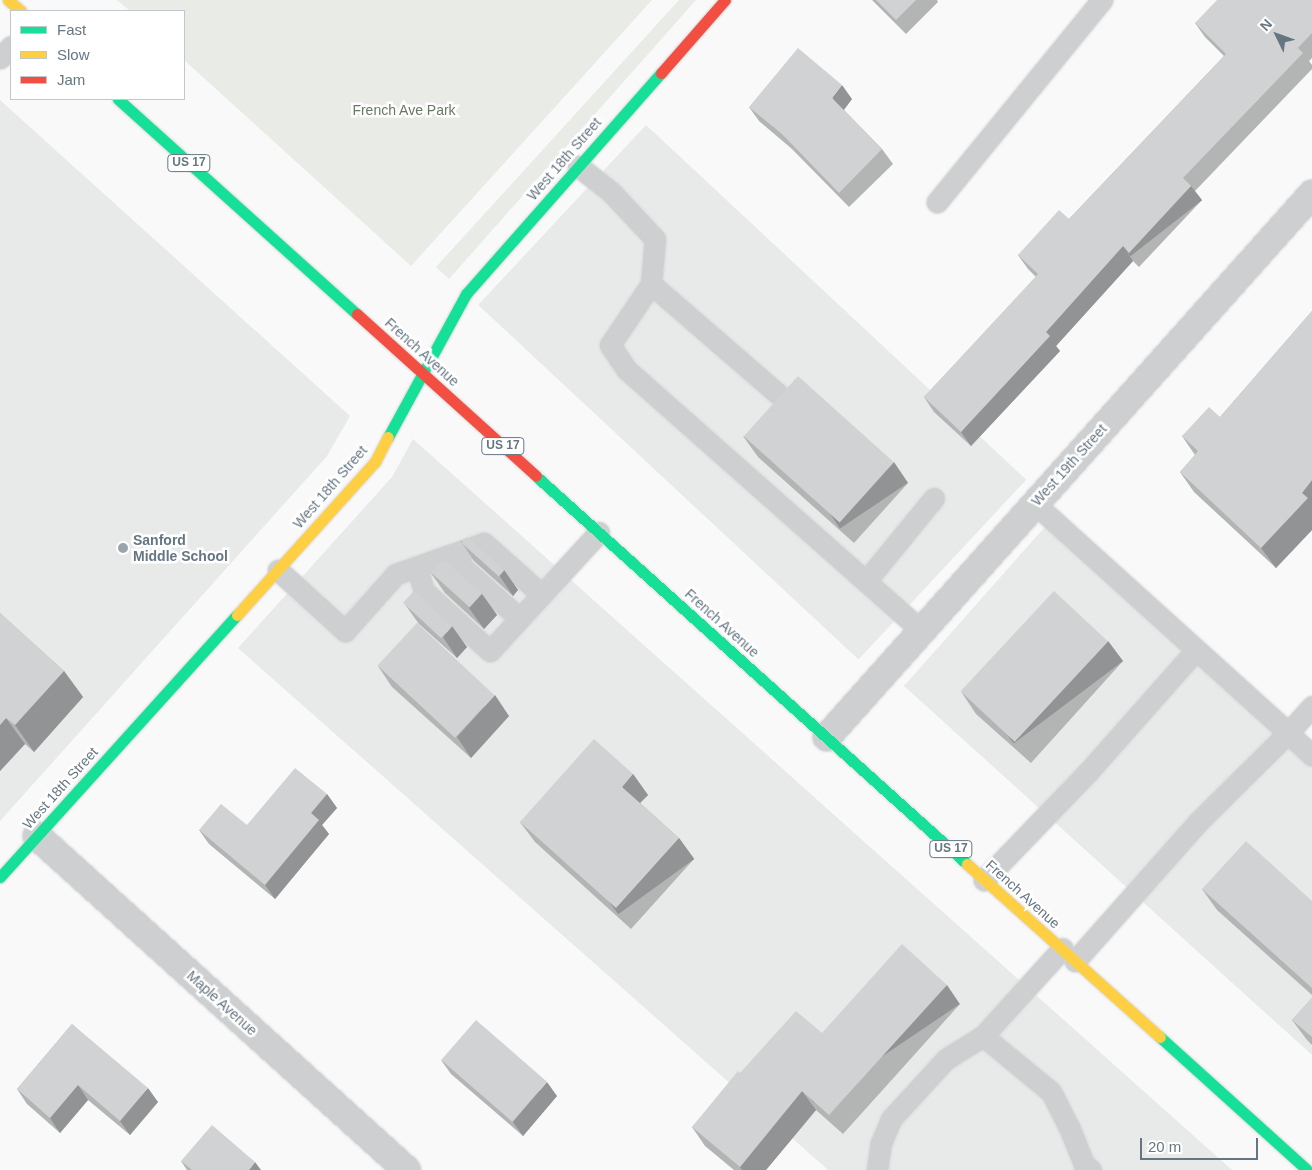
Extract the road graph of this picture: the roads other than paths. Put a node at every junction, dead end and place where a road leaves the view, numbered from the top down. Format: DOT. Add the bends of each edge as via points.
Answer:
graph roads {
  1 [pos="8,0"];
  2 [pos="726,0"];
  3 [pos="1102,0"];
  4 [pos="20,10"];
  5 [pos="10,47"];
  6 [pos="0,58"];
  7 [pos="119,100"];
  8 [pos="578,166"];
  9 [pos="1312,194"];
  10 [pos="937,202"];
  11 [pos="651,284"];
  12 [pos="423,373"];
  13 [pos="779,395"];
  14 [pos="934,498"];
  15 [pos="1035,504"];
  16 [pos="599,532"];
  17 [pos="450,556"];
  18 [pos="416,567"];
  19 [pos="278,570"];
  20 [pos="866,581"];
  21 [pos="541,594"];
  22 [pos="519,618"];
  23 [pos="922,631"];
  24 [pos="1196,650"];
  25 [pos="1312,706"];
  26 [pos="1288,732"];
  27 [pos="827,737"];
  28 [pos="1312,755"];
  29 [pos="37,836"];
  30 [pos="0,877"];
  31 [pos="984,880"];
  32 [pos="1068,955"];
  33 [pos="983,1036"];
  34 [pos="407,1170"];
  35 [pos="877,1170"];
  36 [pos="1091,1170"];
  37 [pos="1307,1170"];
  1 -- 4 [label="main road"];
  2 -- 8 [label="main road, West 18th Street"];
  3 -- 10 [label="lane"];
  5 -- 6 [label="lane"];
  7 -- 12 [label="main road, French Avenue / US 17"];
  8 -- 11 [label="lane" via="611,192 655,239"];
  8 -- 12 [label="main road, West 18th Street" via="466,294"];
  9 -- 15 [label="street, West 19th Street"];
  11 -- 13 [label="lane"];
  11 -- 20 [label="lane" via="610,345 627,370"];
  12 -- 16 [label="main road, French Avenue / US 17"];
  12 -- 19 [label="main road, West 18th Street" via="375,462"];
  14 -- 20 [label="lane"];
  15 -- 23 [label="street, West 19th Street"];
  15 -- 24 [label="lane"];
  16 -- 21 [label="lane"];
  16 -- 27 [label="main road, French Avenue / US 17"];
  17 -- 18 [label="lane"];
  17 -- 21 [label="lane" via="484,543"];
  17 -- 22 [label="lane"];
  18 -- 19 [label="lane" via="396,574 345,631"];
  18 -- 22 [label="lane" via="424,591 490,651"];
  19 -- 29 [label="main road, West 18th Street"];
  20 -- 23 [label="lane"];
  21 -- 22 [label="lane"];
  23 -- 27 [label="street, West 19th Street"];
  24 -- 26 [label="lane"];
  24 -- 31 [label="lane" via="1088,772"];
  25 -- 26 [label="lane"];
  26 -- 28 [label="lane"];
  26 -- 32 [label="lane"];
  27 -- 31 [label="main road, French Avenue / US 17"];
  29 -- 30 [label="main road, West 18th Street"];
  29 -- 34 [label="street, Maple Avenue"];
  31 -- 32 [label="main road, French Avenue / US 17"];
  32 -- 33 [label="lane"];
  32 -- 37 [label="main road, French Avenue / US 17"];
  33 -- 35 [label="lane" via="946,1059 891,1119 881,1143"];
  33 -- 36 [label="lane" via="1052,1092 1084,1164"];
}
